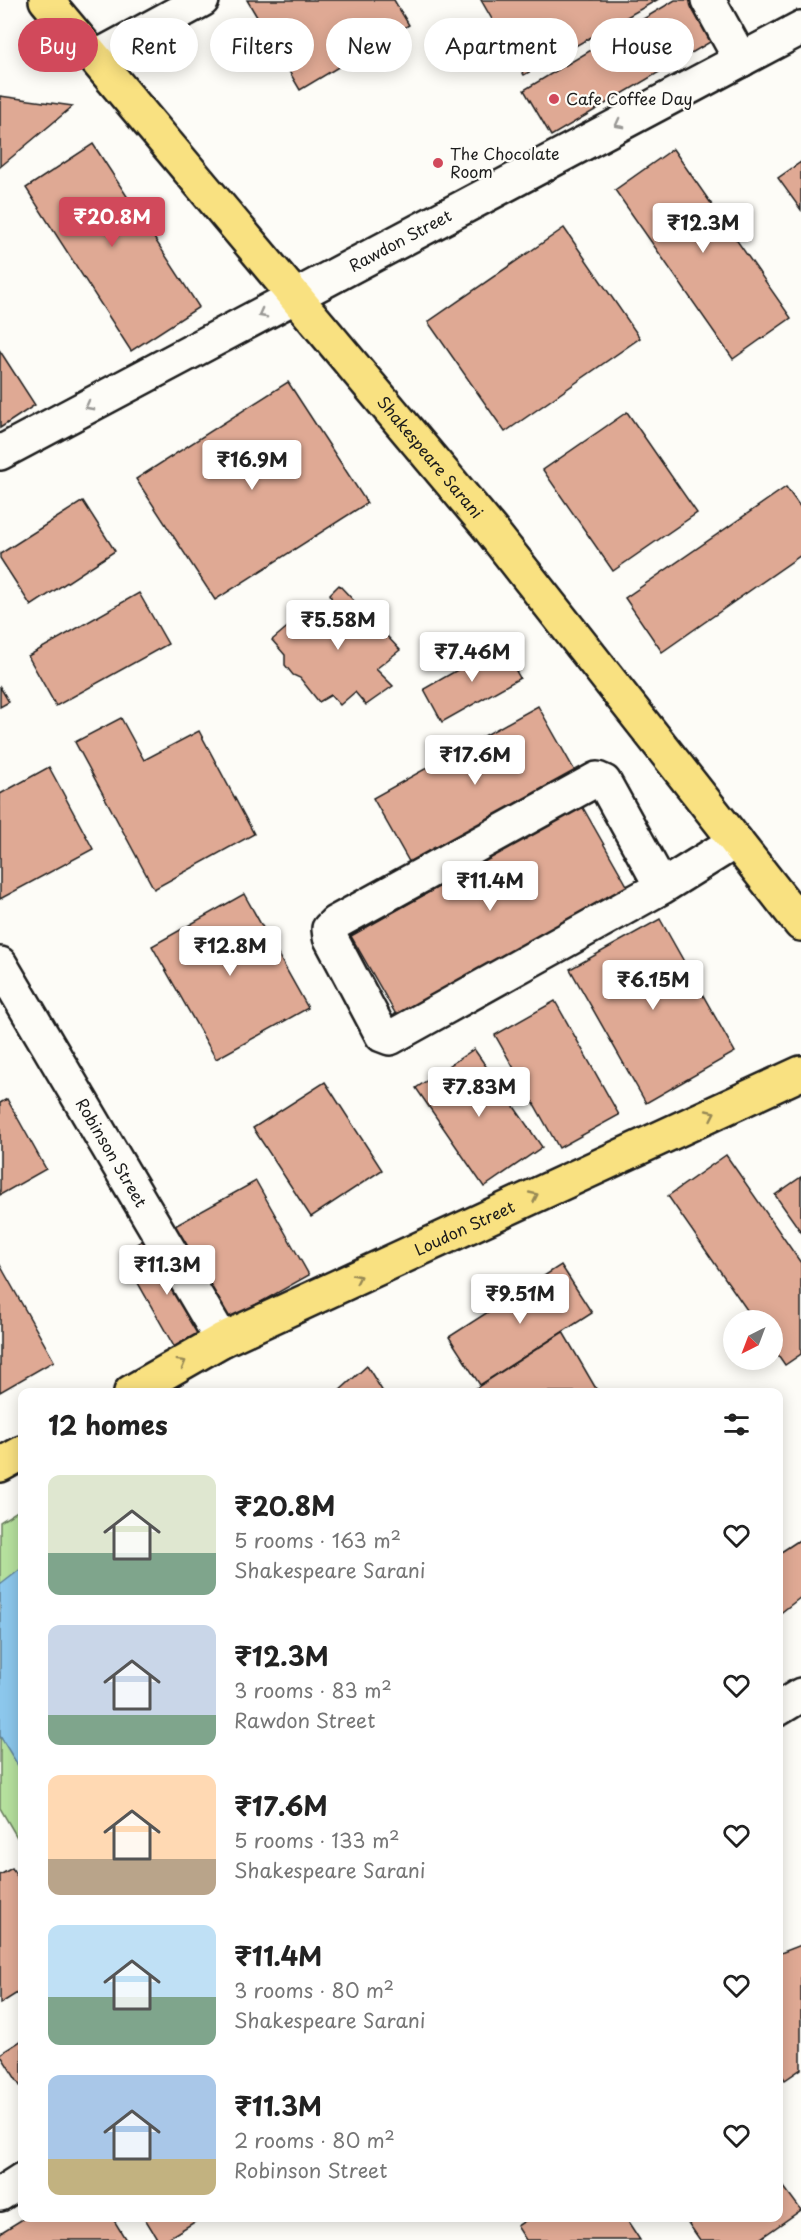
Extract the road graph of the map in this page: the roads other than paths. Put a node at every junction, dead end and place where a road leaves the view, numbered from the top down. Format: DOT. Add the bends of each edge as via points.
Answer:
graph roads {
  1 [pos="46,0"];
  2 [pos="202,0"];
  3 [pos="708,0"];
  4 [pos="159,10"];
  5 [pos="61,18"];
  6 [pos="801,28"];
  7 [pos="98,56"];
  8 [pos="741,60"];
  9 [pos="98,62"];
  10 [pos="296,296"];
  11 [pos="0,453"];
  12 [pos="736,841"];
  13 [pos="662,887"];
  14 [pos="801,924"];
  15 [pos="0,964"];
  16 [pos="801,1073"];
  17 [pos="222,1340"];
  18 [pos="138,1388"];
  19 [pos="18,1455"];
  20 [pos="0,1465"];
  21 [pos="801,1695"];
  22 [pos="783,1706"];
  23 [pos="18,2183"];
  24 [pos="0,2194"];
  1 -- 5 [label="main road, Shakespeare Sarani"];
  2 -- 4 [label="street"];
  3 -- 8 [label="street"];
  4 -- 7 [label="street"];
  6 -- 8 [label="street, Rawdon Street"];
  8 -- 10 [label="street, Rawdon Street, one-way"];
  9 -- 10 [label="main road, Shakespeare Sarani"];
  10 -- 11 [label="street, Rawdon Street, one-way"];
  10 -- 12 [label="main road, Shakespeare Sarani" via="491,530"];
  12 -- 13 [label="street"];
  12 -- 14 [label="main road, Shakespeare Sarani"];
  13 -- 13 [label="street" via="390,1038 382,1035 330,937 329,929 335,923 597,780 604,782"];
  15 -- 17 [label="street, Robinson Street"];
  17 -- 16 [label="main road, Loudon Street, one-way"];
  18 -- 17 [label="main road, Loudon Street, one-way"];
  19 -- 20 [label="main road"];
  21 -- 22 [label="street"];
  23 -- 24 [label="street"];
}
